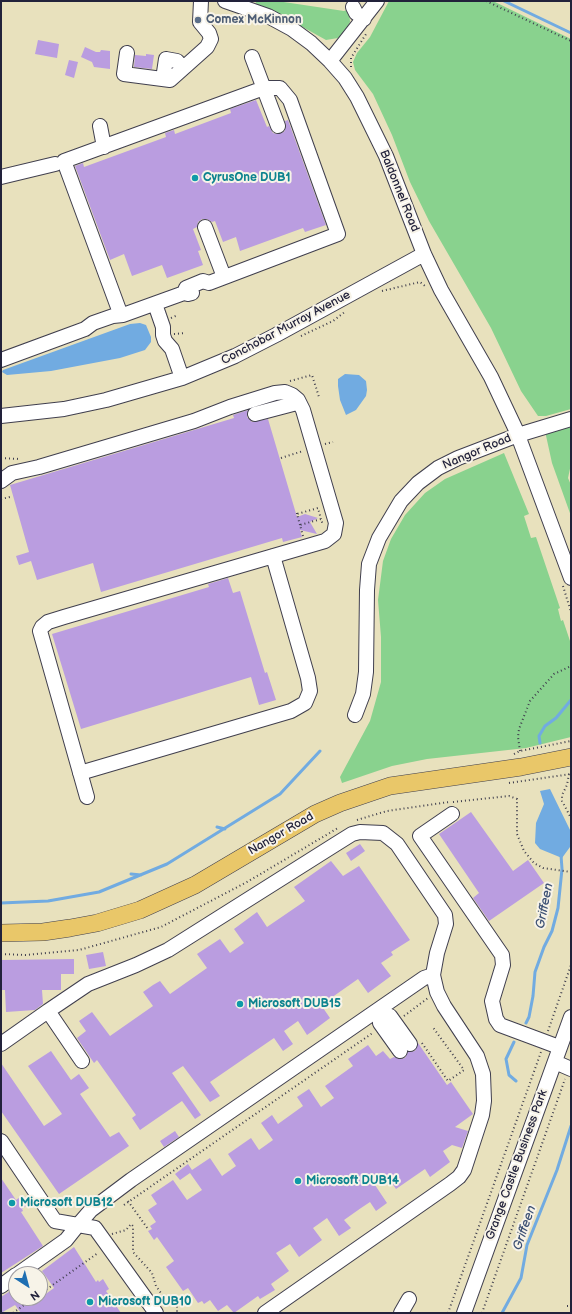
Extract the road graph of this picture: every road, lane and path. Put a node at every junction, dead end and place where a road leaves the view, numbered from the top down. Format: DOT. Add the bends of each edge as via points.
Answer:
graph roads {
  1 [pos="202,1"];
  2 [pos="225,1"];
  3 [pos="377,1"];
  4 [pos="486,1"];
  5 [pos="353,7"];
  6 [pos="364,19"];
  7 [pos="571,41"];
  8 [pos="127,53"];
  9 [pos="252,57"];
  10 [pos="330,61"];
  11 [pos="351,69"];
  12 [pos="264,88"];
  13 [pos="100,126"];
  14 [pos="278,126"];
  15 [pos="104,147"];
  16 [pos="55,164"];
  17 [pos="1,177"];
  18 [pos="205,227"];
  19 [pos="424,254"];
  20 [pos="224,277"];
  21 [pos="429,288"];
  22 [pos="377,292"];
  23 [pos="155,304"];
  24 [pos="121,312"];
  25 [pos="169,331"];
  26 [pos="184,333"];
  27 [pos="1,360"];
  28 [pos="182,378"];
  29 [pos="286,382"];
  30 [pos="319,398"];
  31 [pos="298,400"];
  32 [pos="255,414"];
  33 [pos="1,416"];
  34 [pos="571,419"];
  35 [pos="518,435"];
  36 [pos="1,458"];
  37 [pos="23,459"];
  38 [pos="1,481"];
  39 [pos="10,497"];
  40 [pos="1,499"];
  41 [pos="297,510"];
  42 [pos="297,514"];
  43 [pos="321,519"];
  44 [pos="300,525"];
  45 [pos="325,531"];
  46 [pos="304,539"];
  47 [pos="273,556"];
  48 [pos="571,578"];
  49 [pos="571,666"];
  50 [pos="355,715"];
  51 [pos="571,741"];
  52 [pos="571,757"];
  53 [pos="80,773"];
  54 [pos="570,774"];
  55 [pos="504,784"];
  56 [pos="87,797"];
  57 [pos="452,814"];
  58 [pos="571,818"];
  59 [pos="555,870"];
  60 [pos="569,872"];
  61 [pos="1,933"];
  62 [pos="433,976"];
  63 [pos="437,992"];
  64 [pos="48,1012"];
  65 [pos="388,1017"];
  66 [pos="571,1017"];
  67 [pos="408,1023"];
  68 [pos="432,1026"];
  69 [pos="1,1044"];
  70 [pos="410,1046"];
  71 [pos="559,1047"];
  72 [pos="82,1061"];
  73 [pos="555,1062"];
  74 [pos="570,1069"];
  75 [pos="519,1116"];
  76 [pos="1,1141"];
  77 [pos="128,1201"];
  78 [pos="124,1205"];
  79 [pos="78,1225"];
  80 [pos="148,1229"];
  81 [pos="104,1240"];
  82 [pos="98,1254"];
  83 [pos="30,1266"];
  84 [pos="48,1288"];
  85 [pos="409,1299"];
  86 [pos="23,1306"];
  87 [pos="567,1306"];
  88 [pos="571,1306"];
  89 [pos="13,1313"];
  90 [pos="156,1313"];
  91 [pos="177,1313"];
  92 [pos="265,1313"];
  93 [pos="401,1313"];
  94 [pos="448,1313"];
  95 [pos="464,1313"];
  96 [pos="482,1313"];
  1 -- 8 [label="street" via="200,22 211,39 208,47 170,80 124,74"];
  2 -- 10 [label="street, Baldonnel Road" via="268,16 311,43"];
  3 -- 6 [label="street"];
  4 -- 7 [label="path"];
  5 -- 6 [label="street"];
  6 -- 10 [label="street"];
  6 -- 11 [label="path" via="370,24 366,37 351,58"];
  9 -- 12 [label="street"];
  10 -- 19 [label="street, Baldonnel Road" via="357,97 386,156"];
  12 -- 14 [label="street"];
  12 -- 15 [label="street"];
  12 -- 20 [label="street" via="280,88 290,100 338,234"];
  13 -- 15 [label="street"];
  15 -- 24 [label="street" via="64,161"];
  16 -- 17 [label="street"];
  18 -- 20 [label="street"];
  19 -- 28 [label="street, Conchobar Murray Avenue" via="276,335 235,356"];
  19 -- 35 [label="street, Baldonnel Road" via="456,319 491,377"];
  20 -- 23 [label="street" via="209,283 205,288"];
  21 -- 22 [label="path" via="420,282"];
  23 -- 24 [label="street"];
  23 -- 25 [label="street"];
  24 -- 27 [label="street" via="116,322 96,329 85,329"];
  25 -- 26 [label="path"];
  25 -- 28 [label="street"];
  28 -- 33 [label="street, Conchobar Murray Avenue" via="106,400"];
  29 -- 30 [label="path" via="312,374"];
  31 -- 32 [label="street" via="293,404"];
  31 -- 38 [label="street" via="292,394 275,393 194,421 39,467 12,472"];
  31 -- 47 [label="street" via="337,526 334,534 325,541"];
  34 -- 35 [label="street, Nangor Road"];
  35 -- 48 [label="street, Baldonnel Road"];
  35 -- 50 [label="street, Nangor Road" via="438,468 418,483 389,518 369,564 366,672 363,694"];
  36 -- 37 [label="path"];
  39 -- 40 [label="path"];
  41 -- 42 [label="path"];
  42 -- 43 [label="path" via="318,508"];
  42 -- 44 [label="path"];
  43 -- 44 [label="path"];
  43 -- 45 [label="path"];
  44 -- 46 [label="path"];
  47 -- 53 [label="street" via="308,678 310,691 305,702 291,711"];
  47 -- 53 [label="street" via="64,617 48,622 42,627 40,631"];
  49 -- 51 [label="path" via="554,674 530,701 518,737 520,751"];
  52 -- 61 [label="main road, Nangor Road" via="390,786 315,814 195,885 140,910 103,922 70,928 43,932"];
  53 -- 56 [label="street"];
  54 -- 55 [label="path"];
  54 -- 58 [label="path" via="562,801"];
  57 -- 71 [label="street" via="420,836 502,955 503,965 492,1001 496,1019 500,1025"];
  59 -- 60 [label="path"];
  62 -- 63 [label="street"];
  62 -- 64 [label="street" via="446,924 443,911 397,844 383,834 368,831 352,834 168,950 88,984"];
  62 -- 65 [label="street" via="424,978"];
  63 -- 65 [label="path"];
  63 -- 92 [label="street" via="477,1056 483,1074 482,1115 464,1170 450,1184"];
  64 -- 69 [label="street"];
  64 -- 72 [label="street"];
  65 -- 67 [label="path"];
  65 -- 70 [label="street"];
  65 -- 77 [label="path"];
  65 -- 79 [label="street" via="131,1180 92,1210"];
  66 -- 71 [label="street, Grange Castle Business Park"];
  68 -- 70 [label="path" via="464,1070 448,1081"];
  71 -- 73 [label="street, Grange Castle Business Park"];
  73 -- 74 [label="street"];
  73 -- 95 [label="street, Grange Castle Business Park"];
  74 -- 96 [label="path"];
  75 -- 94 [label="path"];
  76 -- 79 [label="street" via="55,1221"];
  77 -- 78 [label="path"];
  77 -- 80 [label="path"];
  79 -- 81 [label="street" via="95,1228"];
  79 -- 83 [label="street" via="66,1240"];
  81 -- 90 [label="street"];
  81 -- 91 [label="path" via="126,1230 131,1224 133,1226 132,1252 152,1273 156,1286 163,1296 177,1304"];
  82 -- 84 [label="path"];
  85 -- 93 [label="street"];
  86 -- 89 [label="path"];
  87 -- 88 [label="path"];
}
